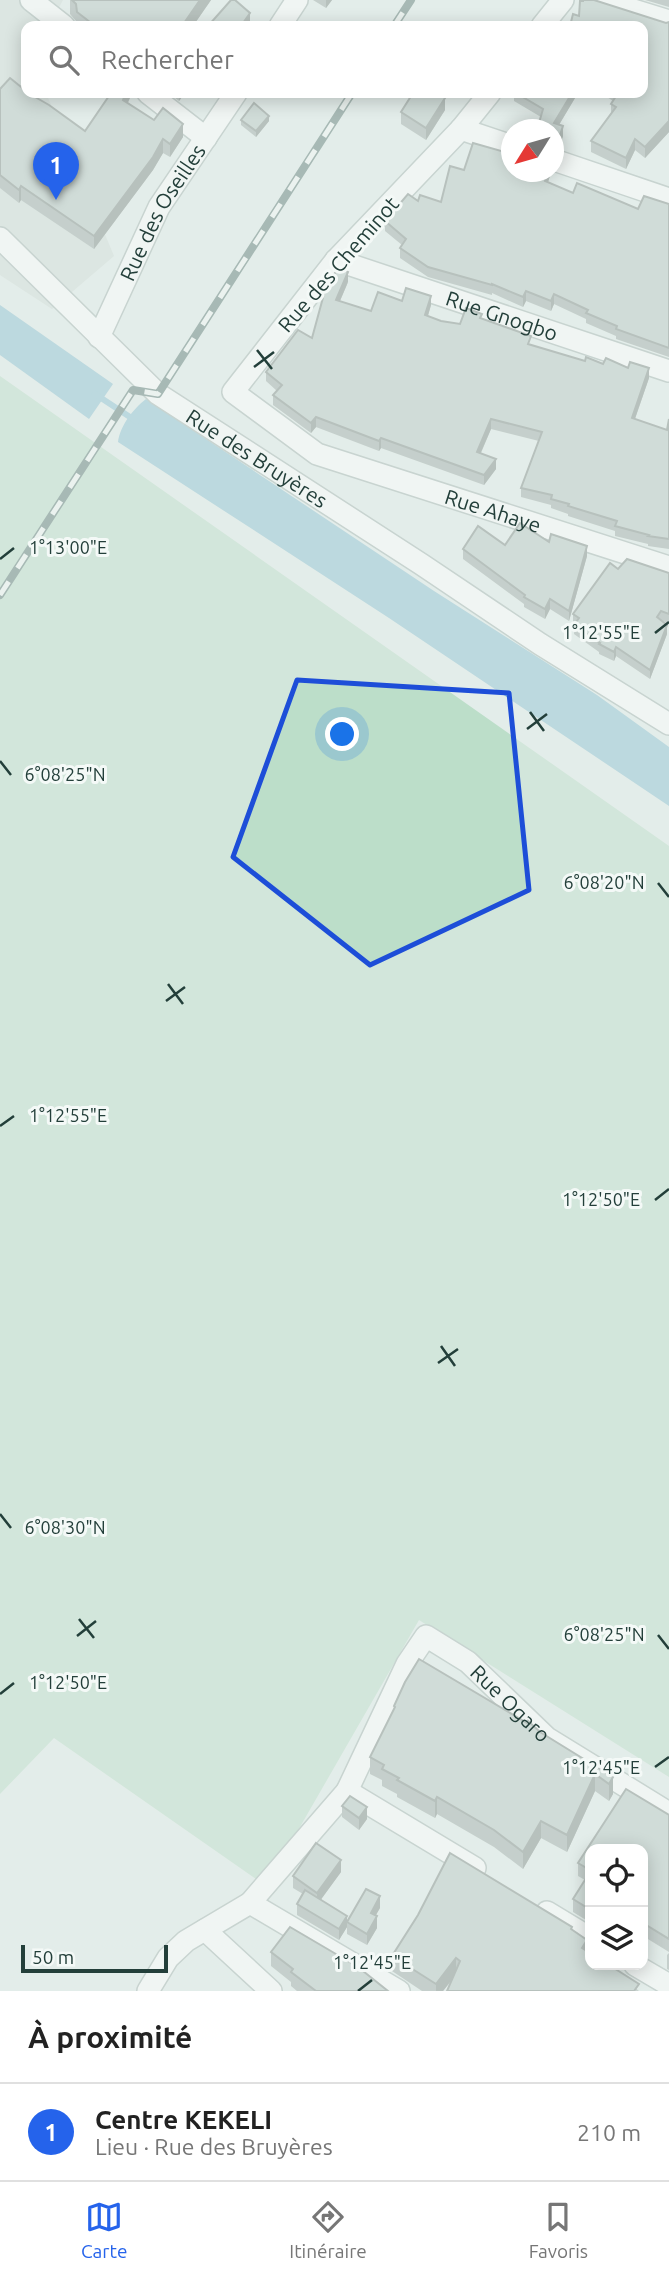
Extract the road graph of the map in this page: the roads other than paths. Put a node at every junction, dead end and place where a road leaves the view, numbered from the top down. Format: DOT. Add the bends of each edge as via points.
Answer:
graph roads {
  1 [pos="31,0"];
  2 [pos="297,0"];
  3 [pos="563,0"];
  4 [pos="601,0"];
  5 [pos="58,21"];
  6 [pos="283,21"];
  7 [pos="546,21"];
  8 [pos="669,22"];
  9 [pos="154,98"];
  10 [pos="233,98"];
  11 [pos="486,98"];
  12 [pos="461,129"];
  13 [pos="205,138"];
  14 [pos="501,142"];
  15 [pos="564,163"];
  16 [pos="669,199"];
  17 [pos="0,238"];
  18 [pos="336,260"];
  19 [pos="99,337"];
  20 [pos="669,371"];
  21 [pos="317,454"];
  22 [pos="669,567"];
  23 [pos="669,724"];
  24 [pos="347,1791"];
  25 [pos="669,1813"];
  26 [pos="498,1882"];
  27 [pos="250,1903"];
  28 [pos="532,1903"];
  29 [pos="205,1930"];
  30 [pos="585,1935"];
  31 [pos="644,1970"];
  32 [pos="669,1985"];
  33 [pos="148,1991"];
  34 [pos="271,1991"];
  35 [pos="399,1991"];
  1 -- 5 [label="street"];
  2 -- 6 [label="street"];
  3 -- 7 [label="street"];
  4 -- 8 [label="street"];
  9 -- 13 [label="street"];
  10 -- 13 [label="street, Rue des Oseilles"];
  11 -- 12 [label="street, Rue des Cheminot"];
  12 -- 14 [label="street"];
  12 -- 18 [label="street, Rue des Cheminot"];
  13 -- 19 [label="street, Rue des Oseilles" via="159,206"];
  15 -- 16 [label="street"];
  17 -- 19 [label="street, Rue des Bruyères"];
  18 -- 20 [label="street, Rue Gnogbo"];
  18 -- 21 [label="street, Rue des Cheminot" via="233,392"];
  19 -- 23 [label="street, Rue des Bruyères" via="158,394"];
  21 -- 22 [label="street, Rue Ahaye"];
  24 -- 25 [label="street, Rue Ogaro" via="407,1664 426,1636 468,1662 547,1738"];
  24 -- 26 [label="street"];
  24 -- 27 [label="street"];
  27 -- 29 [label="street"];
  27 -- 35 [label="street"];
  28 -- 30 [label="street"];
  29 -- 33 [label="street" via="168,1958"];
  29 -- 34 [label="street"];
  31 -- 32 [label="street"];
}
